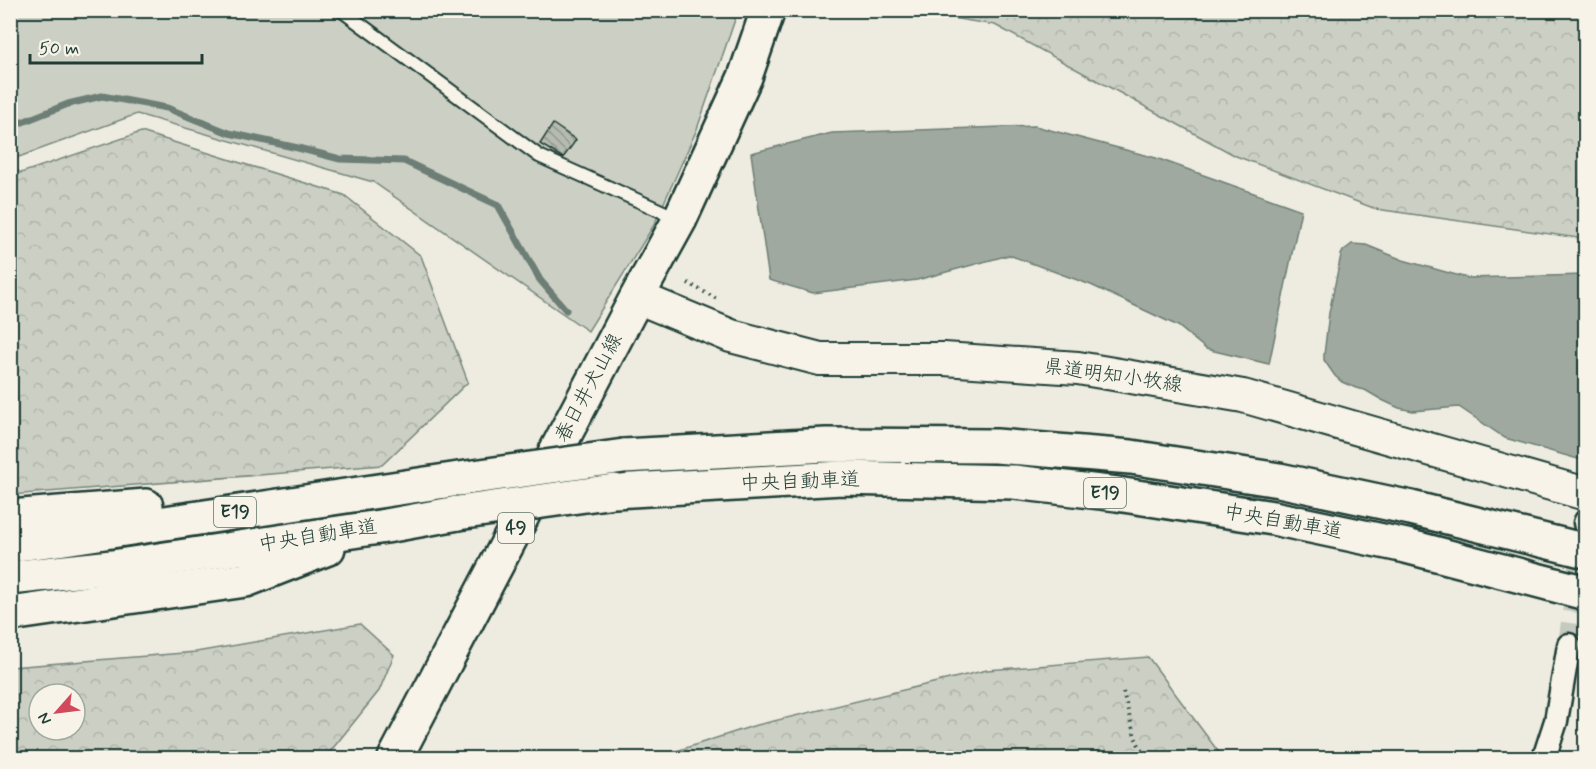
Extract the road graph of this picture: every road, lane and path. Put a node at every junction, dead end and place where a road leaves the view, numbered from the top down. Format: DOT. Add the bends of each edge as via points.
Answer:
graph roads {
  1 [pos="341,10"];
  2 [pos="768,10"];
  3 [pos="680,219"];
  4 [pos="638,297"];
  5 [pos="452,479"];
  6 [pos="1586,494"];
  7 [pos="10,517"];
  8 [pos="386,526"];
  9 [pos="10,545"];
  10 [pos="1586,551"];
  11 [pos="10,578"];
  12 [pos="1586,593"];
  13 [pos="10,614"];
  14 [pos="1569,645"];
  15 [pos="1123,692"];
  16 [pos="395,759"];
  17 [pos="1145,759"];
  18 [pos="1544,759"];
  1 -- 3 [label="lane" via="538,156"];
  2 -- 3 [label="main road, 春日井犬山線 / 49" via="744,77"];
  3 -- 4 [label="main road, 春日井犬山線 / 49"];
  4 -- 6 [label="main road, 県道明知小牧線" via="731,336 820,359 944,359 1078,368 1243,396"];
  4 -- 16 [label="main road, 春日井犬山線 / 49"];
  5 -- 7 [label="main road" via="424,463 147,506"];
  5 -- 9 [label="main road, 中央自動車道 / E19"];
  5 -- 10 [label="main road, 中央自動車道 / E19, bridge" via="624,456 826,445 996,446 1131,457 1279,480 1411,507"];
  8 -- 11 [label="main road, 中央自動車道 / E19" via="112,567"];
  8 -- 12 [label="main road, 中央自動車道 / E19, bridge" via="614,491 842,478 1014,482 1273,518 1406,546"];
  8 -- 13 [label="main road" via="246,580"];
  14 -- 18 [label="street" via="1556,721"];
  15 -- 17 [label="path"];
}
